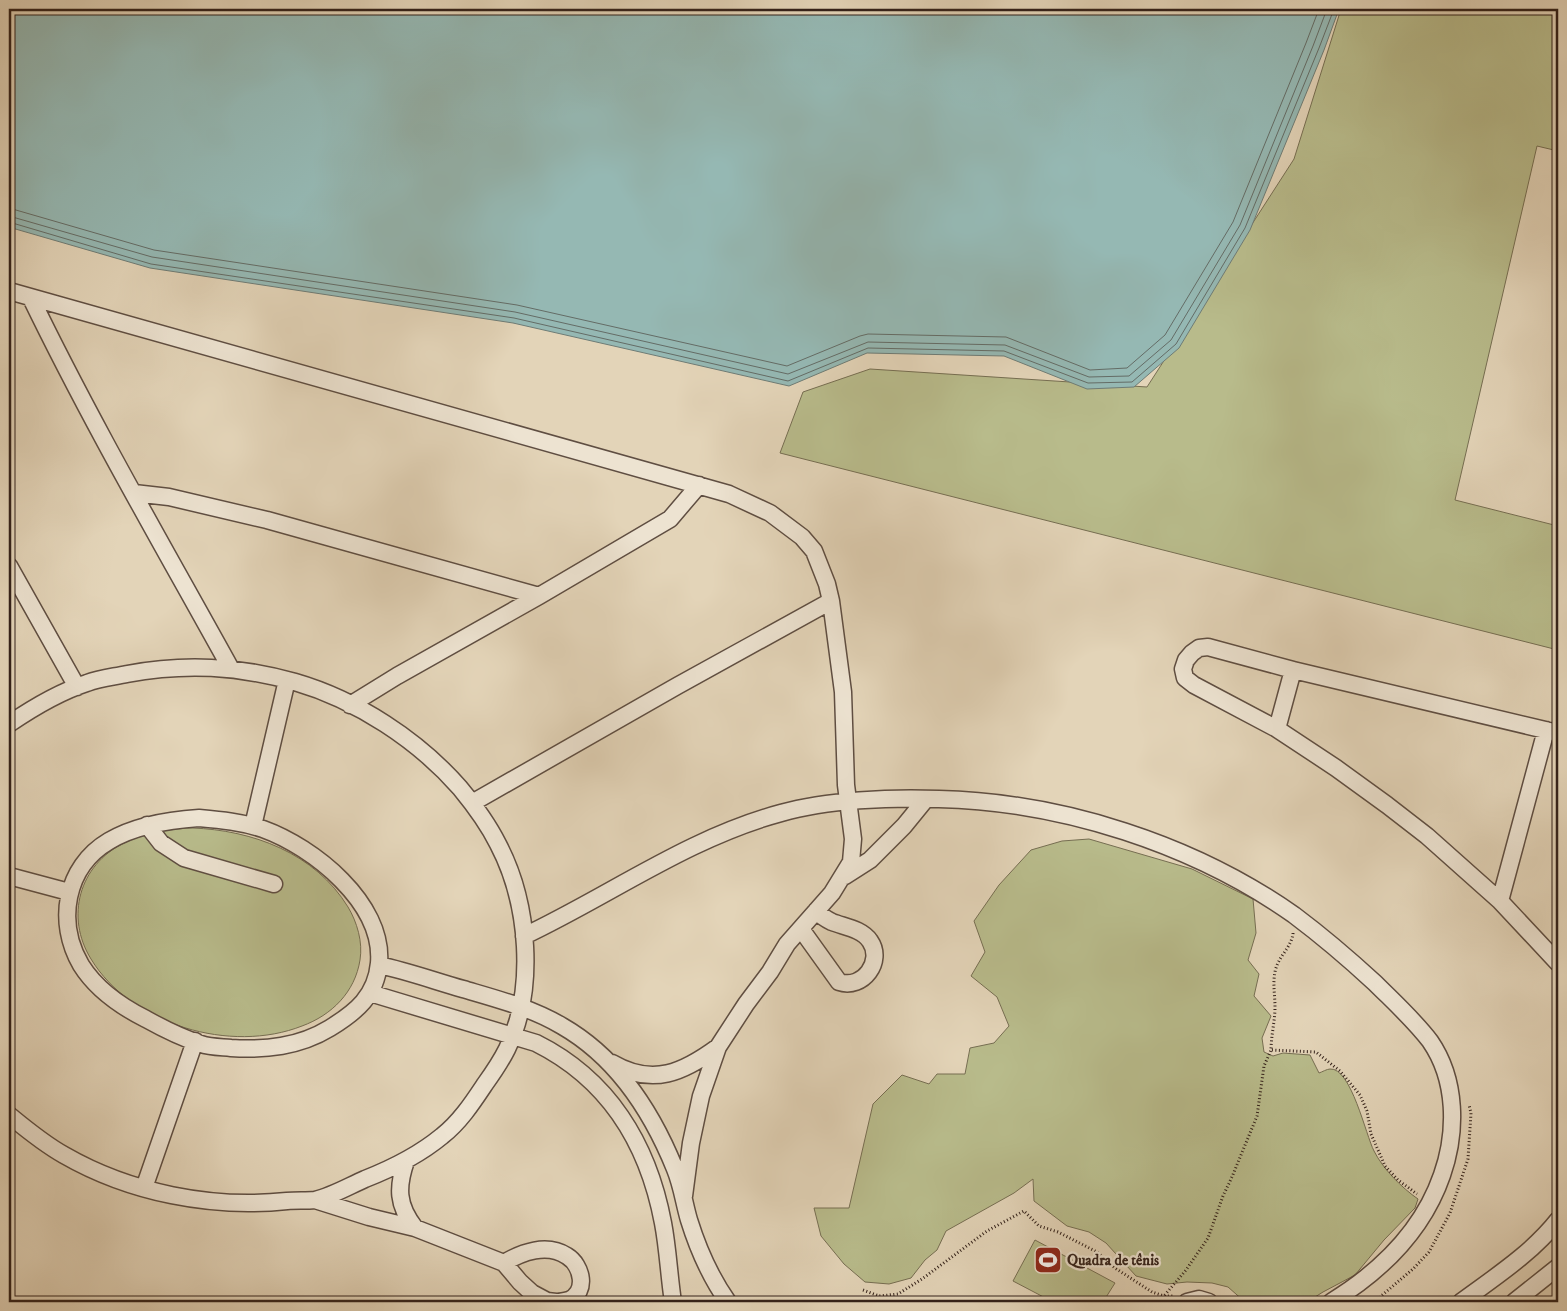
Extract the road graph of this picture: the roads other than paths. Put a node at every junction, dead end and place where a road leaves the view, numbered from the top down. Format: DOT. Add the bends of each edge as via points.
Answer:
graph roads {
  1 [pos="9,291"];
  2 [pos="31,298"];
  3 [pos="699,486"];
  4 [pos="134,493"];
  5 [pos="9,566"];
  6 [pos="539,596"];
  7 [pos="831,601"];
  8 [pos="231,668"];
  9 [pos="1293,670"];
  10 [pos="287,680"];
  11 [pos="77,687"];
  12 [pos="350,705"];
  13 [pos="9,724"];
  14 [pos="1277,729"];
  15 [pos="1552,731"];
  16 [pos="926,799"];
  17 [pos="849,802"];
  18 [pos="472,803"];
  19 [pos="147,825"];
  20 [pos="253,826"];
  21 [pos="9,876"];
  22 [pos="843,877"];
  23 [pos="274,884"];
  24 [pos="69,892"];
  25 [pos="1500,901"];
  26 [pos="816,912"];
  27 [pos="801,929"];
  28 [pos="524,936"];
  29 [pos="1558,963"];
  30 [pos="379,965"];
  31 [pos="370,993"];
  32 [pos="520,1007"];
  33 [pos="512,1036"];
  34 [pos="194,1041"];
  35 [pos="718,1047"];
  36 [pos="600,1056"];
  37 [pos="9,1115"];
  38 [pos="406,1161"];
  39 [pos="144,1188"];
  40 [pos="684,1196"];
  41 [pos="315,1200"];
  42 [pos="1558,1220"];
  43 [pos="415,1228"];
  44 [pos="504,1263"];
  45 [pos="1558,1267"];
  46 [pos="557,1302"];
  47 [pos="673,1302"];
  48 [pos="728,1302"];
  49 [pos="1187,1302"];
  50 [pos="1210,1302"];
  51 [pos="1331,1302"];
  52 [pos="1461,1302"];
  53 [pos="1514,1302"];
  1 -- 2 [label="street"];
  2 -- 3 [label="street"];
  2 -- 4 [label="street" via="79,396"];
  3 -- 6 [label="street" via="670,519"];
  3 -- 7 [label="street" via="729,494 770,513 802,536 814,551"];
  4 -- 6 [label="street" via="196,502 267,520"];
  4 -- 8 [label="street"];
  5 -- 11 [label="street"];
  6 -- 12 [label="street"];
  7 -- 17 [label="street" via="843,692"];
  7 -- 18 [label="street"];
  8 -- 10 [label="street"];
  8 -- 11 [label="street" via="159,668 102,678"];
  9 -- 14 [label="street"];
  9 -- 14 [label="street" via="1208,647 1192,652 1183,669 1185,678 1194,685"];
  9 -- 15 [label="street"];
  10 -- 12 [label="street" via="317,689"];
  10 -- 20 [label="street"];
  11 -- 13 [label="street" via="45,701"];
  12 -- 18 [label="street" via="400,734 428,755"];
  14 -- 25 [label="street" via="1336,768 1427,836"];
  15 -- 25 [label="street"];
  16 -- 17 [label="street"];
  16 -- 22 [label="street" via="870,860"];
  16 -- 51 [label="street" via="984,802 1061,814 1160,844 1203,862 1294,915 1329,942 1413,1021 1431,1043 1441,1062 1453,1108 1448,1160 1438,1188 1426,1212 1396,1250 1372,1274"];
  17 -- 22 [label="street" via="853,839 851,862"];
  17 -- 28 [label="street" via="781,813 716,836"];
  18 -- 28 [label="street" via="499,845 509,870 519,902"];
  19 -- 20 [label="street" via="199,818"];
  19 -- 23 [label="street" via="161,843 184,858"];
  19 -- 24 [label="street" via="98,848"];
  20 -- 30 [label="street" via="283,837 303,849 346,885 357,898 375,932 380,949"];
  21 -- 24 [label="street"];
  22 -- 26 [label="street"];
  24 -- 34 [label="street" via="66,905 72,944 92,978 128,1010"];
  25 -- 29 [label="street"];
  26 -- 27 [label="street"];
  26 -- 27 [label="street" via="869,939 874,955 868,974 851,983 839,982"];
  27 -- 35 [label="street" via="787,944"];
  28 -- 32 [label="street"];
  30 -- 31 [label="street"];
  30 -- 32 [label="street"];
  31 -- 33 [label="street"];
  31 -- 34 [label="street" via="359,1008 328,1029 287,1046 244,1049"];
  32 -- 33 [label="street"];
  32 -- 36 [label="street" via="563,1026"];
  33 -- 38 [label="street" via="466,1112 446,1134"];
  33 -- 47 [label="street" via="536,1043 571,1064 603,1092 625,1121 644,1158 658,1202"];
  34 -- 39 [label="street"];
  35 -- 36 [label="street" via="696,1063 657,1076 629,1070"];
  35 -- 40 [label="street" via="701,1096"];
  36 -- 40 [label="street" via="625,1080 647,1112 667,1150"];
  37 -- 39 [label="street" via="61,1154"];
  38 -- 41 [label="street"];
  38 -- 43 [label="street" via="400,1195 407,1217"];
  39 -- 41 [label="street" via="221,1202"];
  40 -- 48 [label="street" via="703,1256"];
  41 -- 43 [label="street"];
  42 -- 52 [label="street" via="1518,1260"];
  43 -- 44 [label="street"];
  44 -- 46 [label="street" via="532,1293"];
  44 -- 46 [label="street" via="523,1253 540,1250 558,1252 575,1261 581,1278 578,1292 568,1300"];
  45 -- 53 [label="street"];
  49 -- 50 [label="street" via="1199,1299"];
}
